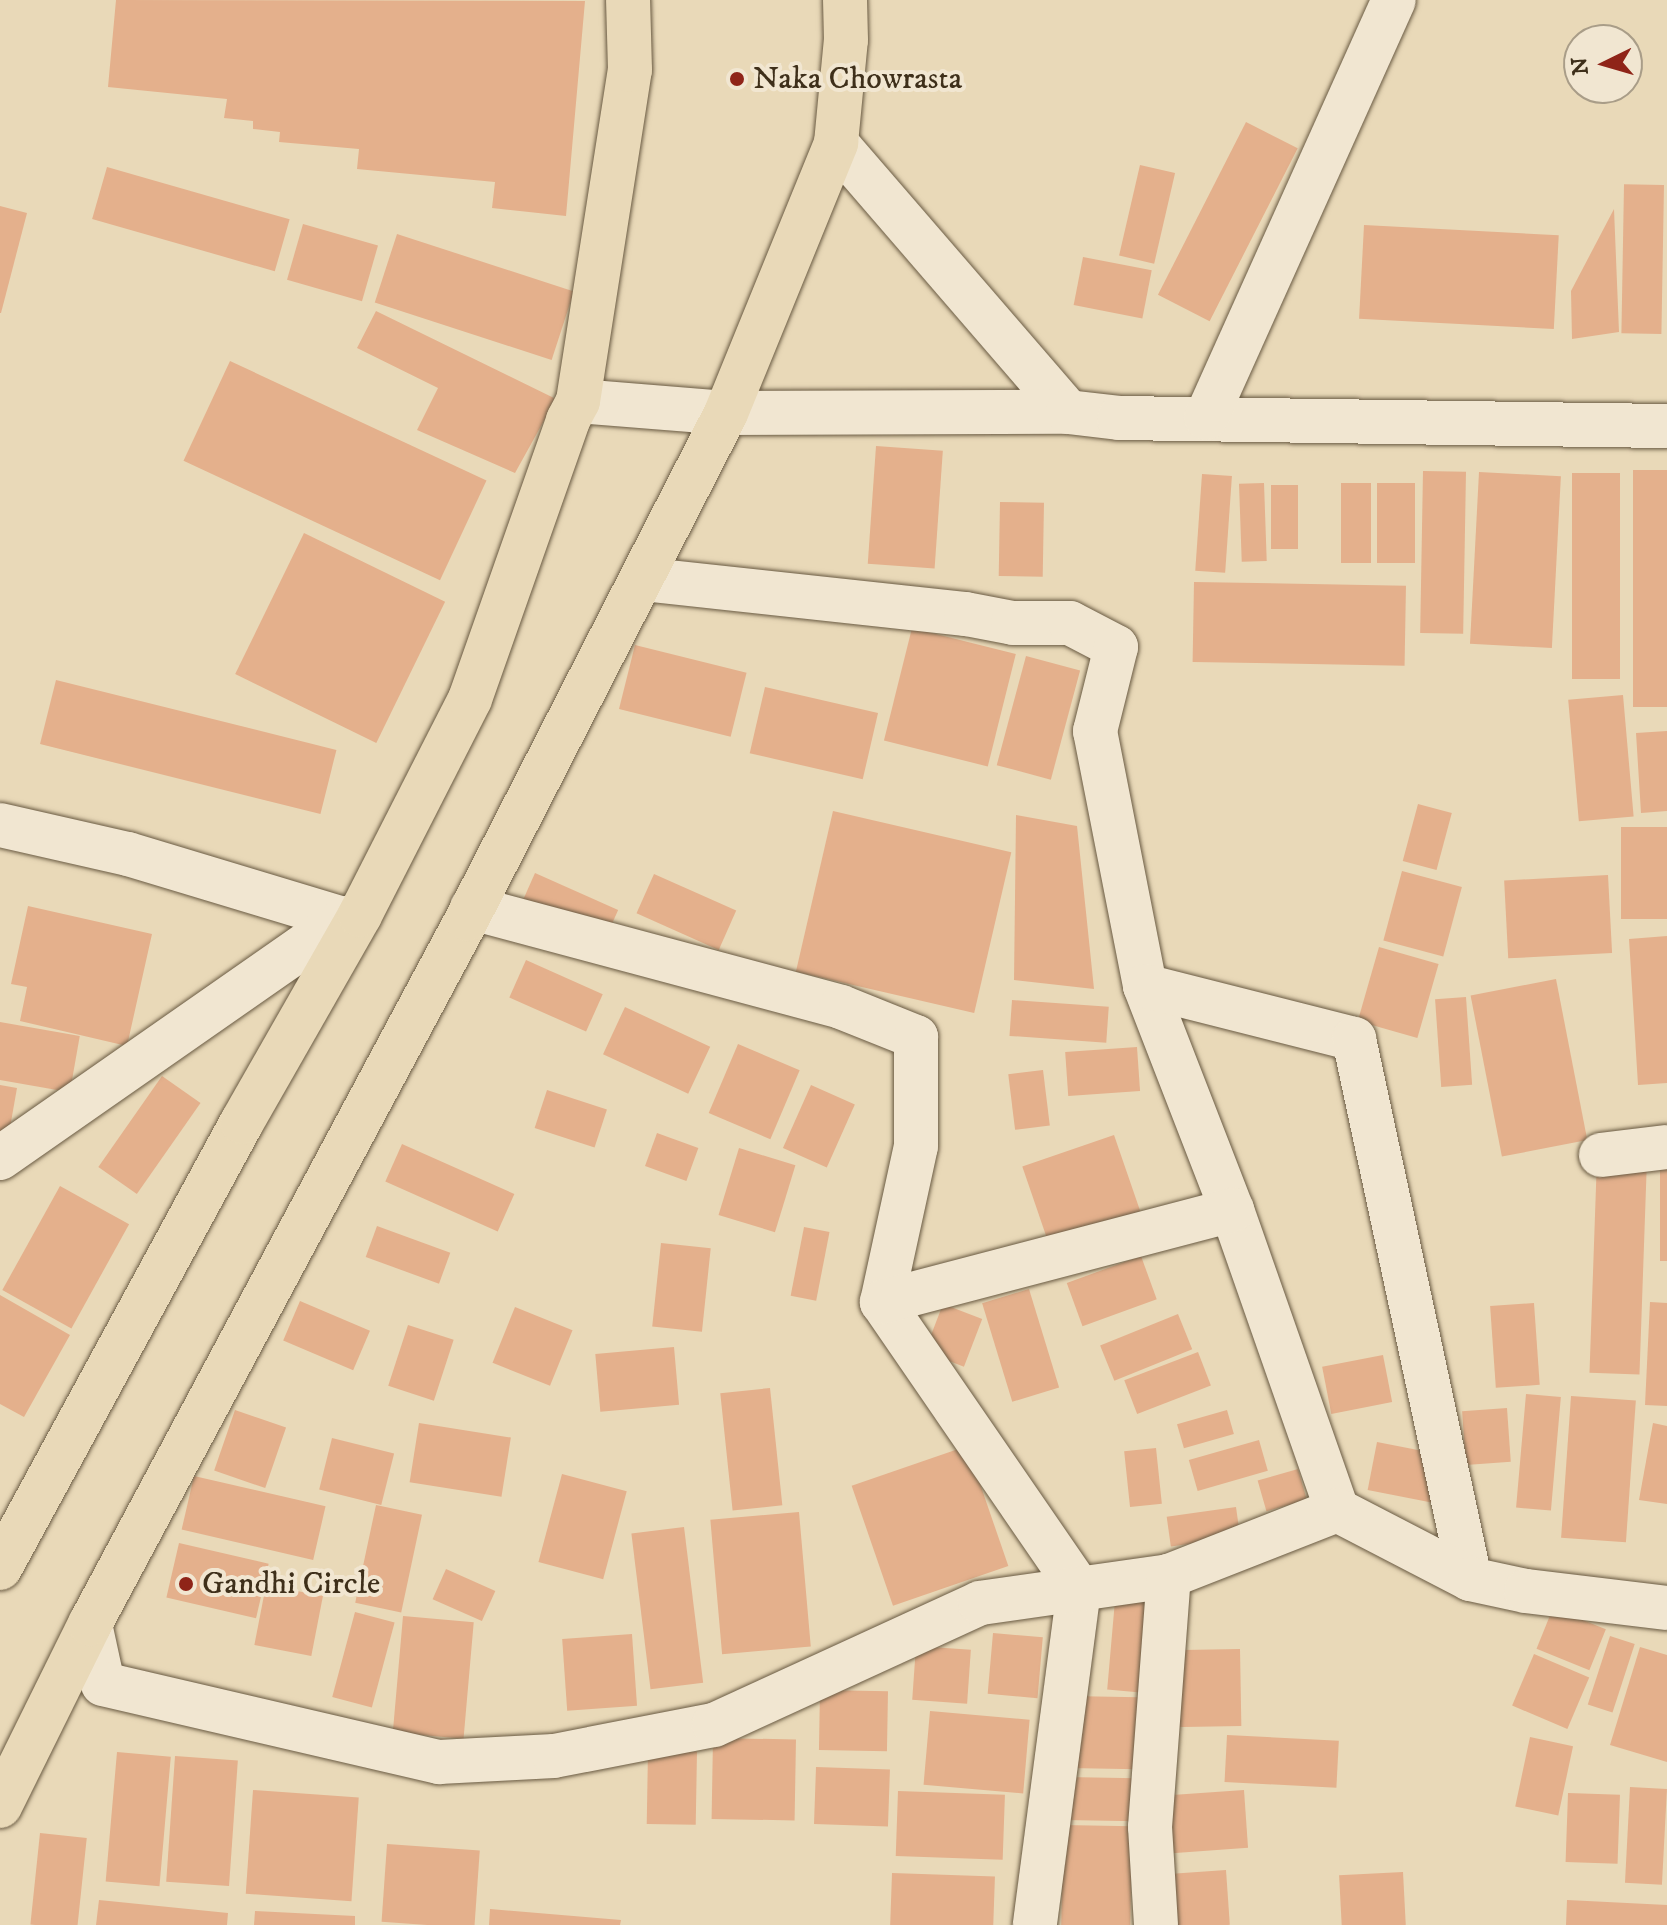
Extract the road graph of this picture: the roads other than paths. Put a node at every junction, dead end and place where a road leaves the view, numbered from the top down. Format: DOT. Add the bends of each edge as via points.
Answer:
graph roads {
  1 [pos="628,0"];
  2 [pos="845,0"];
  3 [pos="1394,0"];
  4 [pos="836,143"];
  5 [pos="578,401"];
  6 [pos="1068,412"];
  7 [pos="726,413"];
  8 [pos="1206,418"];
  9 [pos="1667,426"];
  10 [pos="642,579"];
  11 [pos="0,825"];
  12 [pos="472,908"];
  13 [pos="352,917"];
  14 [pos="1145,986"];
  15 [pos="1667,1147"];
  16 [pos="1601,1155"];
  17 [pos="0,1158"];
  18 [pos="1232,1210"];
  19 [pos="882,1302"];
  20 [pos="1337,1510"];
  21 [pos="0,1568"];
  22 [pos="1169,1576"];
  23 [pos="1470,1579"];
  24 [pos="1079,1589"];
  25 [pos="1667,1608"];
  26 [pos="90,1624"];
  27 [pos="0,1806"];
  28 [pos="1035,1925"];
  29 [pos="1156,1925"];
  1 -- 5 [label="highway" via="630,70"];
  2 -- 4 [label="highway"];
  3 -- 8 [label="street"];
  4 -- 6 [label="street"];
  4 -- 7 [label="highway"];
  5 -- 7 [label="street"];
  5 -- 13 [label="highway" via="470,699"];
  6 -- 7 [label="street"];
  6 -- 8 [label="street"];
  7 -- 10 [label="highway"];
  8 -- 9 [label="street"];
  10 -- 12 [label="highway"];
  10 -- 14 [label="street" via="1013,623 1070,623 1116,647 1095,731"];
  11 -- 13 [label="street" via="128,854"];
  12 -- 19 [label="street" via="841,1007 916,1037 916,1146"];
  12 -- 26 [label="highway"];
  13 -- 17 [label="street"];
  13 -- 21 [label="highway"];
  14 -- 18 [label="street"];
  14 -- 23 [label="street" via="1354,1039"];
  15 -- 16 [label="street"];
  18 -- 19 [label="street"];
  18 -- 20 [label="street"];
  19 -- 24 [label="street"];
  20 -- 22 [label="street"];
  20 -- 23 [label="street"];
  22 -- 24 [label="street"];
  22 -- 29 [label="street" via="1150,1827"];
  23 -- 25 [label="street"];
  24 -- 26 [label="street" via="980,1603 714,1725 554,1756 439,1762 103,1684"];
  24 -- 28 [label="street"];
  26 -- 27 [label="highway"];
}
